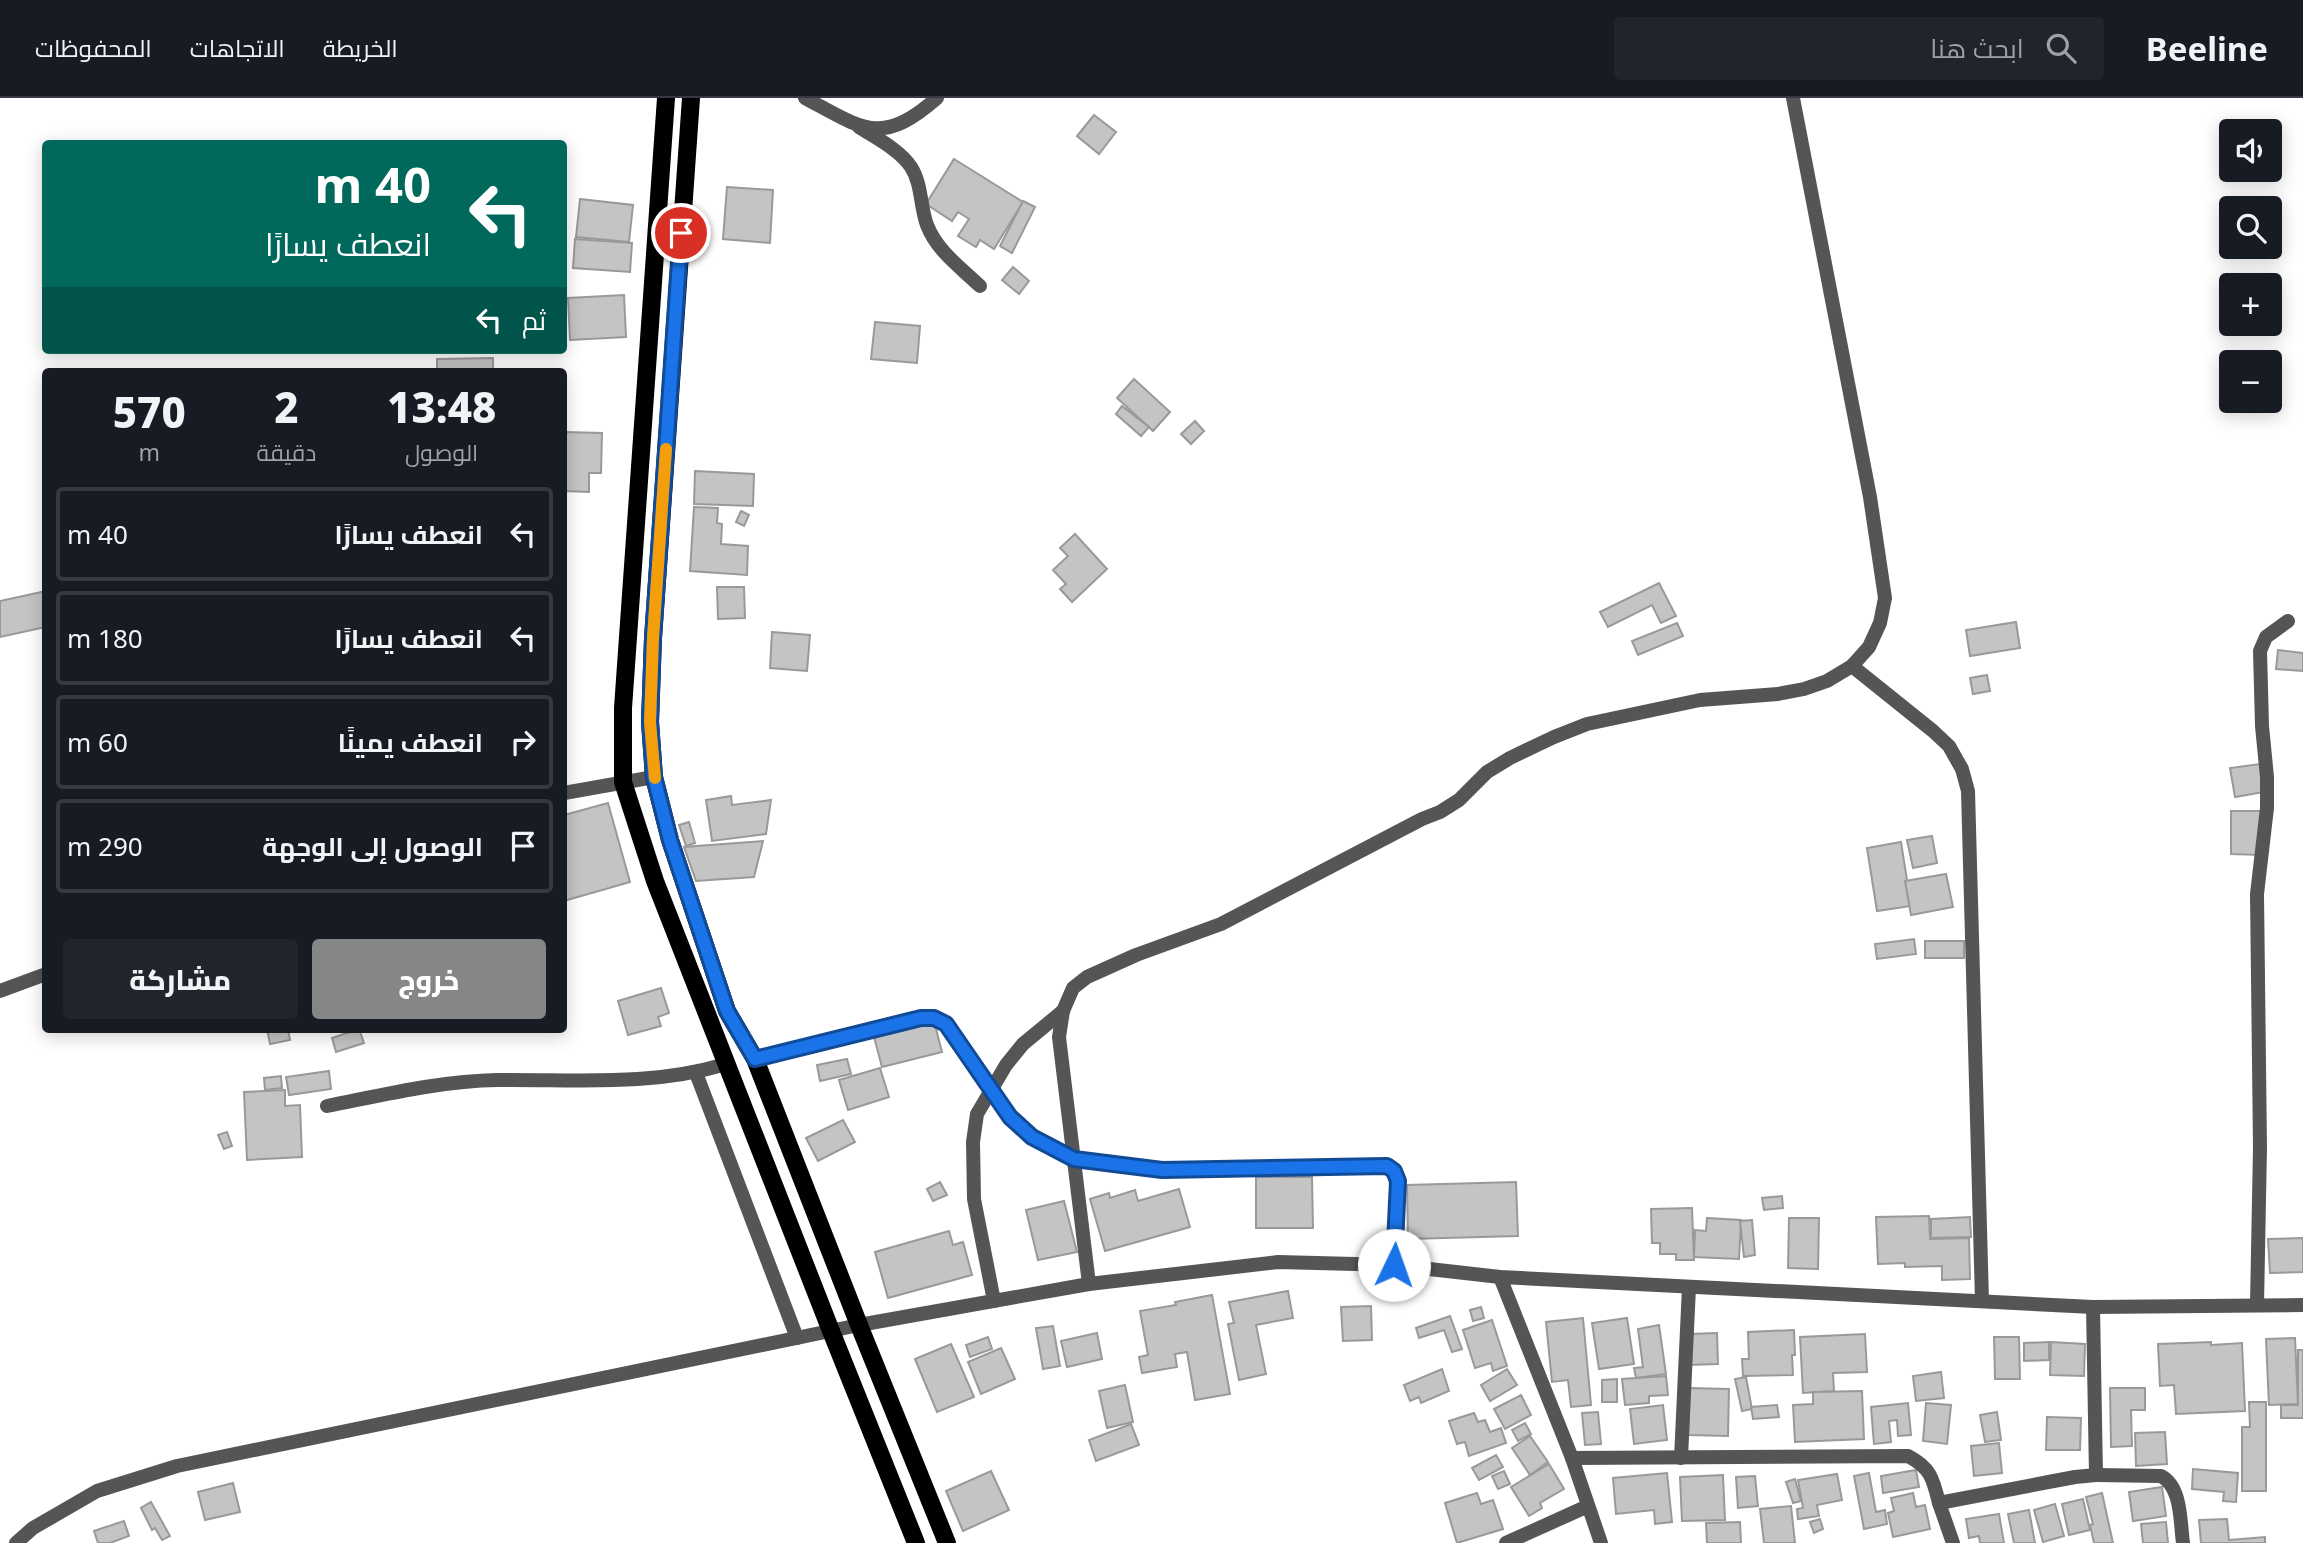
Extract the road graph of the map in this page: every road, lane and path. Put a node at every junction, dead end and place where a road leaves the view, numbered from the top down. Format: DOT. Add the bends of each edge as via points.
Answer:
graph roads {
  1 [pos="666,98"];
  2 [pos="691,98"];
  3 [pos="806,98"];
  4 [pos="936,98"];
  5 [pos="1793,98"];
  6 [pos="859,127"];
  7 [pos="980,286"];
  8 [pos="2288,621"];
  9 [pos="1852,666"];
  10 [pos="654,777"];
  11 [pos="623,782"];
  12 [pos="567,792"];
  13 [pos="42,975"];
  14 [pos="0,991"];
  15 [pos="1063,1011"];
  16 [pos="755,1059"];
  17 [pos="726,1064"];
  18 [pos="696,1073"];
  19 [pos="991,1090"];
  20 [pos="327,1107"];
  21 [pos="1074,1159"];
  22 [pos="1394,1265"];
  23 [pos="1500,1277"];
  24 [pos="1089,1284"];
  25 [pos="1689,1287"];
  26 [pos="994,1301"];
  27 [pos="1982,1301"];
  28 [pos="2257,1305"];
  29 [pos="2303,1305"];
  30 [pos="2093,1307"];
  31 [pos="859,1325"];
  32 [pos="831,1331"];
  33 [pos="797,1338"];
  34 [pos="1572,1458"];
  35 [pos="1681,1458"];
  36 [pos="2096,1475"];
  37 [pos="1939,1503"];
  38 [pos="1588,1506"];
  39 [pos="16,1543"];
  40 [pos="916,1543"];
  41 [pos="947,1543"];
  42 [pos="1506,1543"];
  43 [pos="1601,1543"];
  44 [pos="1953,1543"];
  45 [pos="2183,1543"];
  1 -- 11 [label="main road" via="623,708"];
  2 -- 10 [label="main road" via="653,638 650,722"];
  3 -- 6 [label="street"];
  4 -- 6 [label="street" via="909,120 886,128"];
  5 -- 9 [label="street" via="1870,497 1885,598 1869,647"];
  6 -- 7 [label="street" via="905,159 920,191 932,236 943,253"];
  8 -- 28 [label="street" via="2266,638 2260,650 2267,808 2257,894"];
  9 -- 15 [label="street" via="1804,689 1700,700 1587,724 1554,737 1487,772 1440,812 1221,924 1087,977 1073,988"];
  9 -- 27 [label="street" via="1949,746 1968,791"];
  10 -- 11 [label="street"];
  10 -- 16 [label="main road" via="727,1011"];
  11 -- 12 [label="street"];
  11 -- 17 [label="main road" via="655,881"];
  13 -- 14 [label="street"];
  15 -- 19 [label="street" via="1023,1044"];
  15 -- 21 [label="street" via="1059,1037"];
  16 -- 19 [label="street" via="934,1018 946,1024"];
  16 -- 31 [label="main road"];
  17 -- 18 [label="street"];
  17 -- 32 [label="main road"];
  18 -- 20 [label="street" via="587,1082 446,1084"];
  18 -- 33 [label="street"];
  19 -- 21 [label="street" via="1032,1137"];
  19 -- 26 [label="street" via="977,1114 973,1165 974,1199"];
  21 -- 22 [label="street" via="1162,1170 1387,1166 1398,1181"];
  21 -- 24 [label="street"];
  22 -- 23 [label="street"];
  22 -- 24 [label="street" via="1278,1262"];
  23 -- 25 [label="street"];
  23 -- 34 [label="street"];
  24 -- 26 [label="street"];
  25 -- 27 [label="street"];
  25 -- 35 [label="street"];
  26 -- 31 [label="street"];
  27 -- 30 [label="street"];
  28 -- 29 [label="street"];
  28 -- 30 [label="street"];
  30 -- 36 [label="street"];
  31 -- 32 [label="street"];
  31 -- 41 [label="main road"];
  32 -- 33 [label="street"];
  32 -- 40 [label="main road"];
  33 -- 39 [label="street" via="177,1465 97,1491"];
  34 -- 35 [label="street"];
  34 -- 38 [label="street"];
  35 -- 37 [label="street" via="1908,1457 1932,1475"];
  36 -- 37 [label="street"];
  36 -- 45 [label="street" via="2169,1480"];
  37 -- 44 [label="street"];
  38 -- 42 [label="street"];
  38 -- 43 [label="street"];
}
